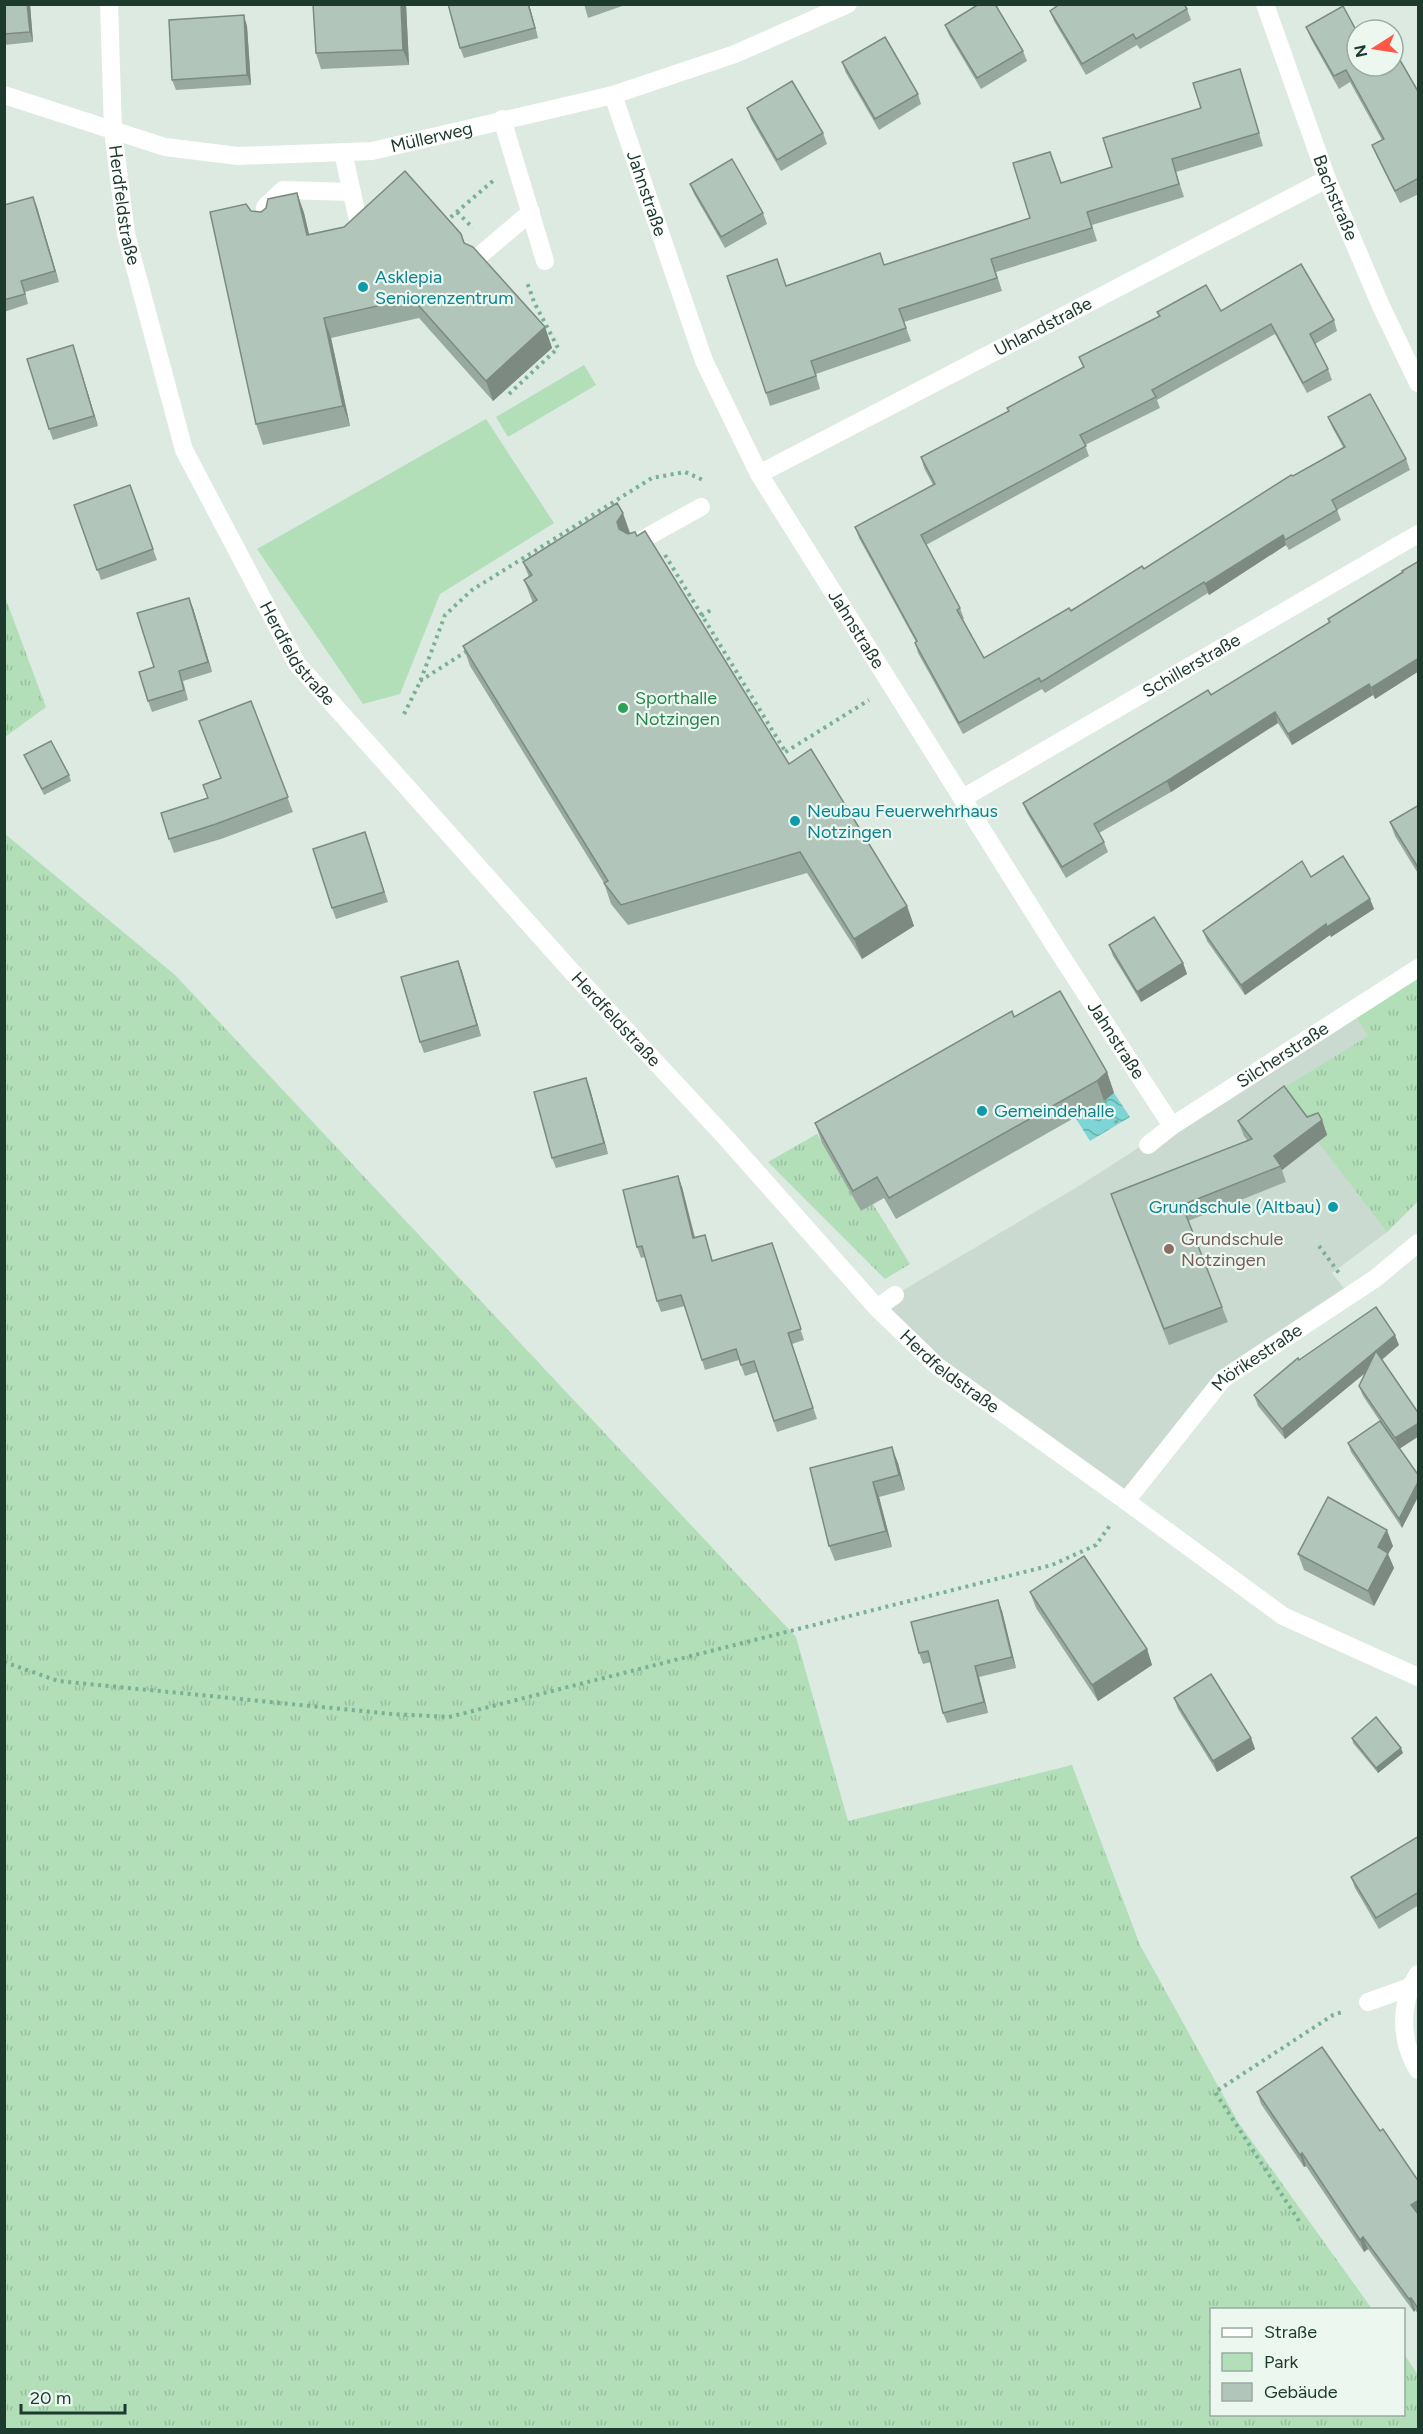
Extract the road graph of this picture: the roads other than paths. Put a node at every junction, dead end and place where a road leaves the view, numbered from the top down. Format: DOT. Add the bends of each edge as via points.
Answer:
graph roads {
  1 [pos="109,4"];
  2 [pos="848,4"];
  3 [pos="1265,4"];
  4 [pos="4,95"];
  5 [pos="613,95"];
  6 [pos="502,119"];
  7 [pos="113,130"];
  8 [pos="343,152"];
  9 [pos="1327,179"];
  10 [pos="352,192"];
  11 [pos="531,212"];
  12 [pos="264,222"];
  13 [pos="359,225"];
  14 [pos="479,256"];
  15 [pos="545,261"];
  16 [pos="1419,383"];
  17 [pos="759,474"];
  18 [pos="701,507"];
  19 [pos="1419,534"];
  20 [pos="644,538"];
  21 [pos="963,798"];
  22 [pos="1419,968"];
  23 [pos="1172,1126"];
  24 [pos="1148,1145"];
  25 [pos="1419,1243"];
  26 [pos="895,1295"];
  27 [pos="877,1308"];
  28 [pos="1126,1501"];
  29 [pos="1419,1677"];
  30 [pos="1414,1980"];
  31 [pos="1368,2002"];
  32 [pos="1419,2070"];
  1 -- 7 [label="street, Herdfeldstraße"];
  2 -- 5 [label="street, Müllerweg" via="735,54"];
  3 -- 9 [label="street, Bachstraße"];
  4 -- 7 [label="street, Müllerweg"];
  5 -- 6 [label="street, Müllerweg"];
  5 -- 17 [label="street, Jahnstraße" via="704,361"];
  6 -- 8 [label="street, Müllerweg" via="372,151"];
  6 -- 11 [label="street"];
  7 -- 8 [label="street, Müllerweg" via="165,147 238,156"];
  7 -- 27 [label="street, Herdfeldstraße" via="126,234 184,450 297,664"];
  8 -- 10 [label="street"];
  9 -- 16 [label="street, Bachstraße" via="1380,304"];
  9 -- 17 [label="street, Uhlandstraße"];
  10 -- 12 [label="street" via="283,190 265,207"];
  10 -- 13 [label="street"];
  11 -- 14 [label="street"];
  11 -- 15 [label="street"];
  17 -- 21 [label="street, Jahnstraße"];
  18 -- 20 [label="street"];
  19 -- 21 [label="street, Schillerstraße"];
  21 -- 23 [label="street, Jahnstraße"];
  22 -- 23 [label="street, Silcherstraße"];
  23 -- 24 [label="street, Silcherstraße"];
  25 -- 28 [label="street, Mörikestraße" via="1376,1278 1223,1379"];
  26 -- 27 [label="street"];
  27 -- 28 [label="street, Herdfeldstraße" via="937,1366"];
  28 -- 29 [label="street, Herdfeldstraße" via="1283,1616"];
  30 -- 31 [label="street"];
  30 -- 32 [label="street" via="1403,2024 1410,2057"];
}
